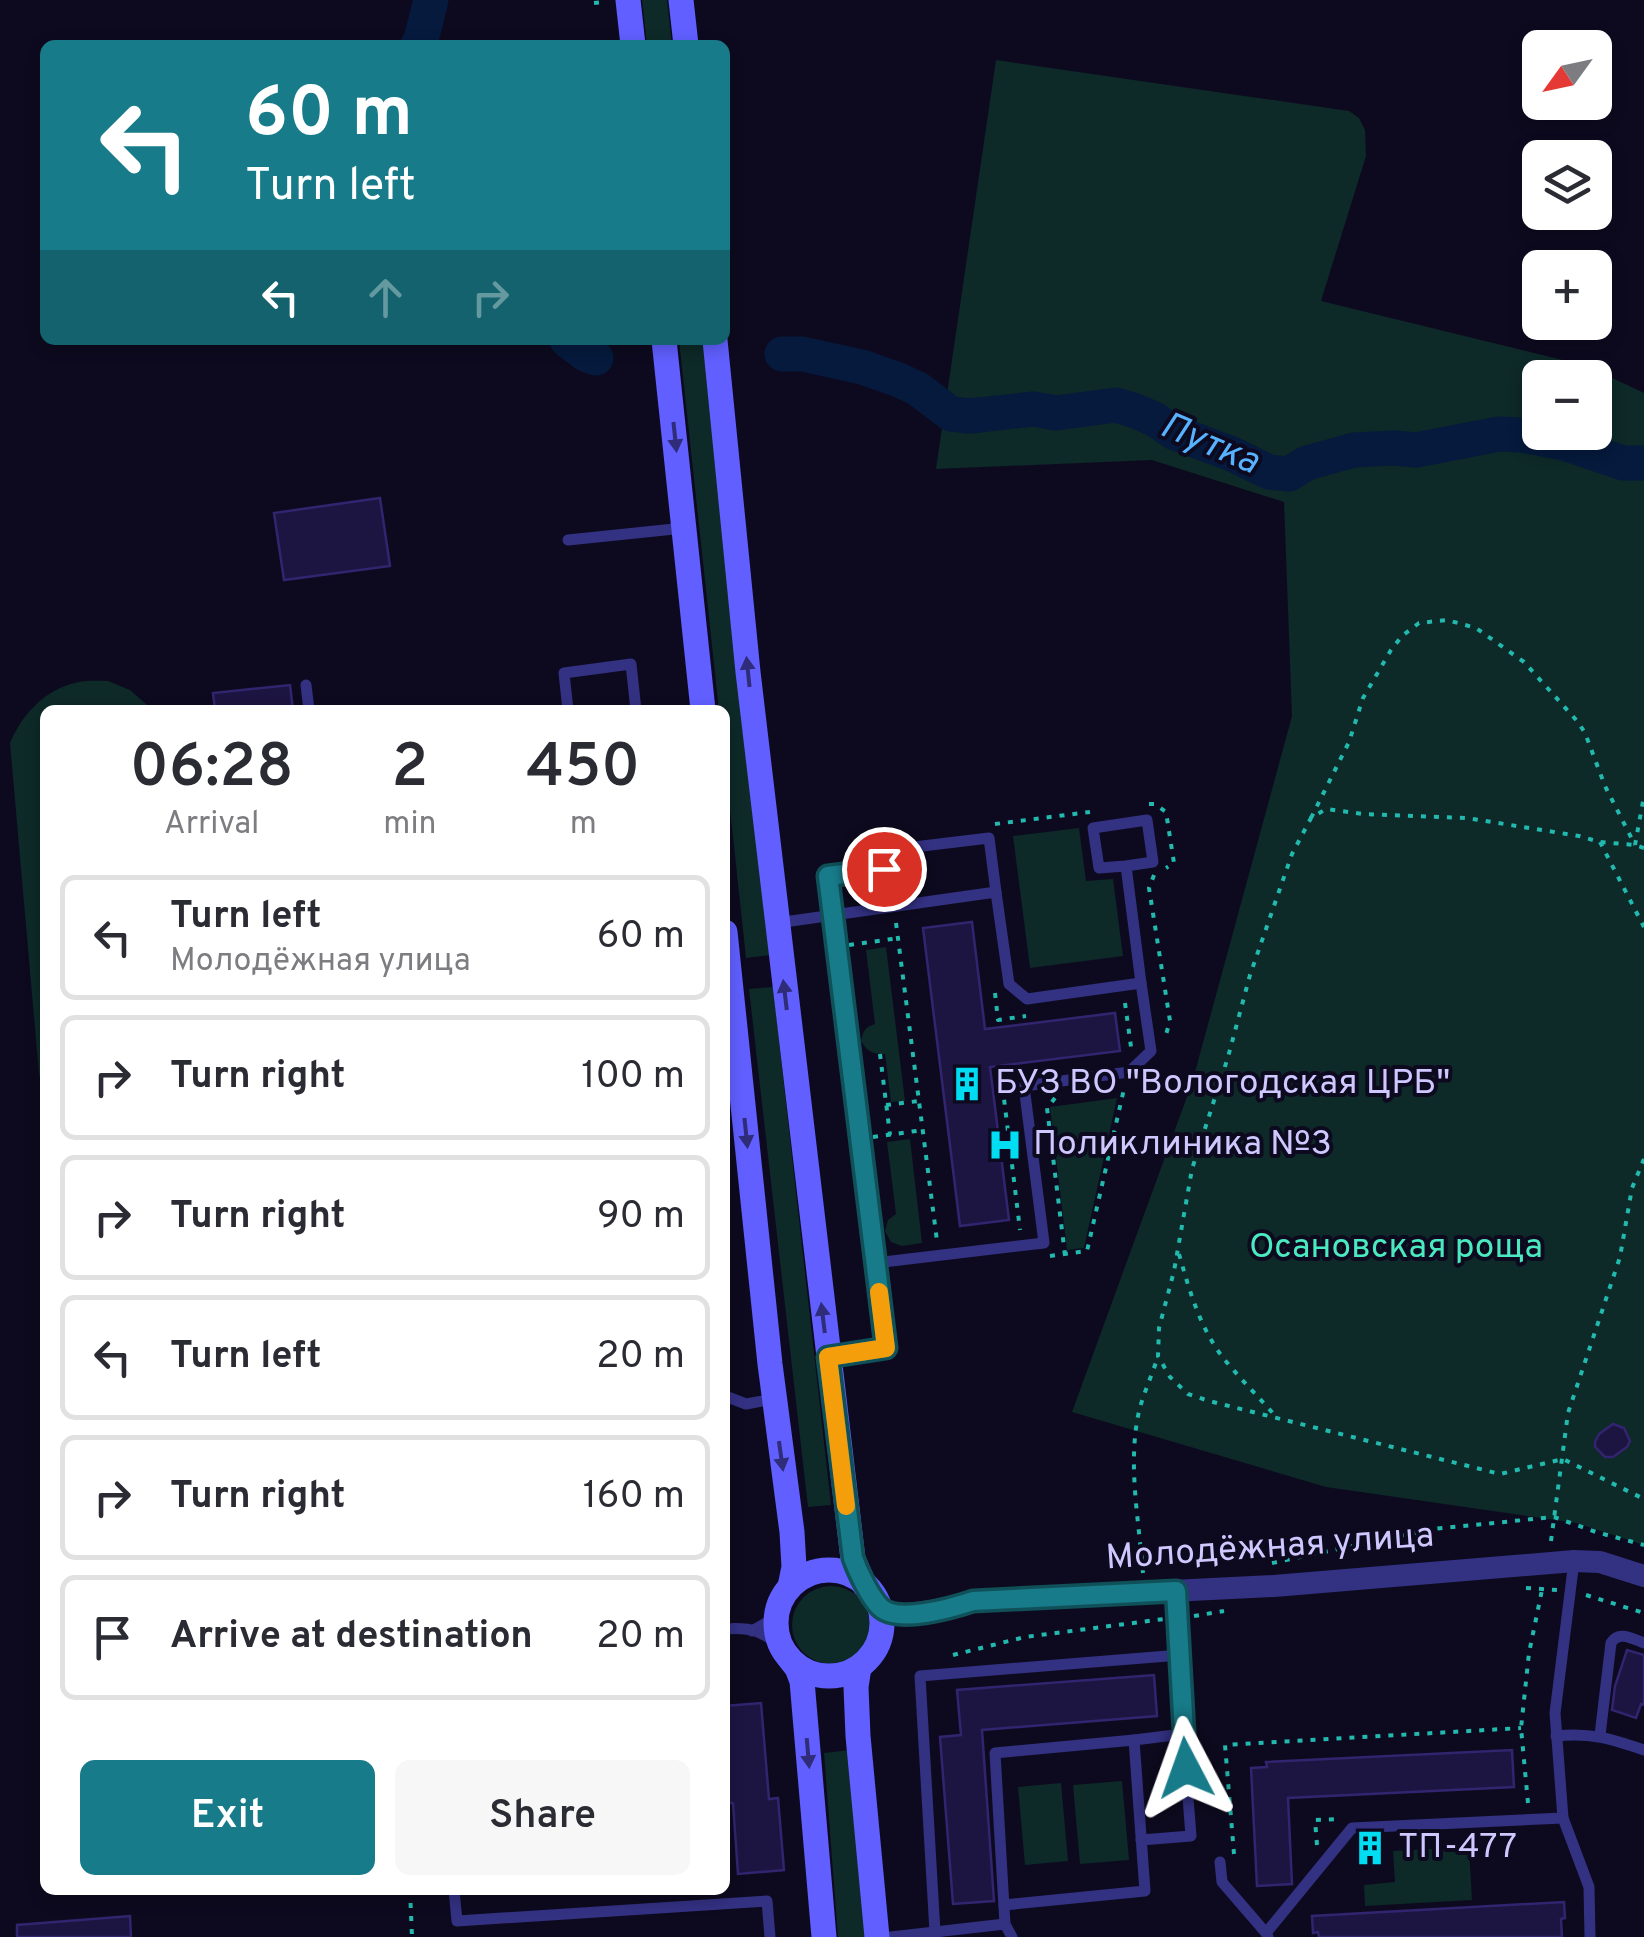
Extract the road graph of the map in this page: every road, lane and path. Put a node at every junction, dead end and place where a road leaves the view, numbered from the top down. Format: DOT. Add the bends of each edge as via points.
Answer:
graph roads {
  1 [pos="628,0"];
  2 [pos="681,0"];
  3 [pos="632,40"];
  4 [pos="685,40"];
  5 [pos="665,345"];
  6 [pos="715,345"];
  7 [pos="684,528"];
  8 [pos="568,540"];
  9 [pos="306,685"];
  10 [pos="308,705"];
  11 [pos="567,705"];
  12 [pos="635,705"];
  13 [pos="702,705"];
  14 [pos="1644,796"];
  15 [pos="1136,806"];
  16 [pos="1097,811"];
  17 [pos="1310,818"];
  18 [pos="984,825"];
  19 [pos="1600,842"];
  20 [pos="1635,845"];
  21 [pos="1644,848"];
  22 [pos="1126,866"];
  23 [pos="996,892"];
  24 [pos="833,914"];
  25 [pos="896,922"];
  26 [pos="777,924"];
  27 [pos="1644,927"];
  28 [pos="899,938"];
  29 [pos="837,946"];
  30 [pos="730,980"];
  31 [pos="994,983"];
  32 [pos="1141,984"];
  33 [pos="1125,1003"];
  34 [pos="1035,1015"];
  35 [pos="1165,1039"];
  36 [pos="880,1054"];
  37 [pos="1132,1058"];
  38 [pos="1020,1072"];
  39 [pos="1141,1086"];
  40 [pos="1054,1098"];
  41 [pos="919,1101"];
  42 [pos="886,1105"];
  43 [pos="923,1130"];
  44 [pos="890,1135"];
  45 [pos="860,1138"];
  46 [pos="1644,1159"];
  47 [pos="1020,1230"];
  48 [pos="1178,1250"];
  49 [pos="1064,1254"];
  50 [pos="938,1256"];
  51 [pos="1047,1257"];
  52 [pos="875,1263"];
  53 [pos="1158,1356"];
  54 [pos="828,1357"];
  55 [pos="730,1398"];
  56 [pos="774,1399"];
  57 [pos="1278,1418"];
  58 [pos="1563,1460"];
  59 [pos="1644,1499"];
  60 [pos="1554,1517"];
  61 [pos="1644,1545"];
  62 [pos="1574,1561"];
  63 [pos="1548,1563"];
  64 [pos="1258,1565"];
  65 [pos="1644,1576"];
  66 [pos="1143,1580"];
  67 [pos="1542,1589"];
  68 [pos="1176,1591"];
  69 [pos="1570,1592"];
  70 [pos="784,1597"];
  71 [pos="881,1610"];
  72 [pos="1644,1613"];
  73 [pos="730,1629"];
  74 [pos="752,1631"];
  75 [pos="1644,1643"];
  76 [pos="787,1654"];
  77 [pos="1180,1655"];
  78 [pos="859,1666"];
  79 [pos="1521,1728"];
  80 [pos="1183,1734"];
  81 [pos="1556,1736"];
  82 [pos="1600,1736"];
  83 [pos="1134,1740"];
  84 [pos="1644,1750"];
  85 [pos="1528,1809"];
  86 [pos="1354,1818"];
  87 [pos="1563,1818"];
  88 [pos="1141,1840"];
  89 [pos="1234,1854"];
  90 [pos="1220,1862"];
  91 [pos="1308,1882"];
  92 [pos="410,1895"];
  93 [pos="454,1895"];
  94 [pos="693,1895"];
  95 [pos="694,1904"];
  96 [pos="1004,1906"];
  97 [pos="1005,1924"];
  98 [pos="935,1932"];
  99 [pos="1267,1935"];
  100 [pos="412,1937"];
  101 [pos="770,1937"];
  102 [pos="821,1937"];
  103 [pos="877,1937"];
  104 [pos="891,1937"];
  105 [pos="1012,1937"];
  106 [pos="1590,1937"];
  1 -- 3 [label="main road"];
  2 -- 4 [label="main road"];
  5 -- 7 [label="main road, one-way"];
  26 -- 6 [label="main road, one-way"];
  7 -- 8 [label="lane"];
  7 -- 13 [label="main road"];
  9 -- 10 [label="lane"];
  11 -- 12 [label="lane" via="564,674 631,664"];
  14 -- 20 [label="path"];
  15 -- 35 [label="path" via="1155,804 1166,812 1174,863 1154,874 1149,888 1170,1020"];
  16 -- 18 [label="path"];
  17 -- 19 [label="path" via="1326,809 1467,818"];
  17 -- 20 [label="path" via="1391,650 1419,623 1448,620 1476,628 1524,662 1578,722"];
  17 -- 48 [label="path" via="1250,975 1192,1169"];
  19 -- 20 [label="path"];
  19 -- 27 [label="path"];
  20 -- 21 [label="path"];
  22 -- 22 [label="lane" via="1153,862 1147,820 1093,828 1099,868"];
  22 -- 32 [label="lane"];
  23 -- 24 [label="lane"];
  23 -- 24 [label="lane" via="989,838 881,851 884,869 828,876"];
  23 -- 32 [label="lane" via="1008,984 1028,999"];
  24 -- 26 [label="lane"];
  24 -- 29 [label="lane"];
  25 -- 28 [label="path"];
  54 -- 26 [label="main road, one-way"];
  28 -- 29 [label="path"];
  28 -- 41 [label="path"];
  29 -- 45 [label="lane"];
  30 -- 56 [label="main road, one-way"];
  31 -- 34 [label="path" via="998,1020"];
  32 -- 50 [label="lane" via="1151,1051 1129,1072 1024,1086 1044,1243"];
  33 -- 37 [label="path"];
  36 -- 42 [label="path"];
  38 -- 47 [label="path" via="1001,1074"];
  39 -- 49 [label="path" via="1124,1090 1087,1252"];
  40 -- 49 [label="path" via="1047,1108"];
  41 -- 42 [label="path"];
  41 -- 43 [label="path"];
  42 -- 44 [label="path"];
  43 -- 44 [label="path"];
  43 -- 50 [label="path"];
  44 -- 45 [label="path"];
  45 -- 52 [label="lane"];
  46 -- 58 [label="path" via="1620,1257 1568,1413"];
  48 -- 53 [label="path"];
  48 -- 57 [label="path" via="1186,1286 1220,1354"];
  49 -- 51 [label="path"];
  50 -- 52 [label="lane"];
  52 -- 54 [label="lane" via="886,1348"];
  53 -- 57 [label="path" via="1188,1394"];
  53 -- 66 [label="path" via="1138,1415 1136,1444"];
  54 -- 71 [label="main road" via="853,1558"];
  55 -- 56 [label="lane" via="746,1404"];
  56 -- 70 [label="main road, one-way" via="794,1567"];
  57 -- 58 [label="path" via="1500,1474"];
  58 -- 59 [label="path"];
  58 -- 60 [label="path"];
  60 -- 61 [label="path"];
  60 -- 63 [label="path"];
  60 -- 64 [label="path" via="1433,1528"];
  62 -- 63 [label="street, Молодёжная улица"];
  62 -- 65 [label="street, Молодёжная улица"];
  62 -- 69 [label="lane"];
  63 -- 67 [label="path"];
  63 -- 68 [label="street, Молодёжная улица"];
  67 -- 69 [label="path"];
  67 -- 79 [label="path"];
  68 -- 71 [label="street, Молодёжная улица"];
  68 -- 77 [label="lane"];
  69 -- 72 [label="path"];
  69 -- 81 [label="lane"];
  70 -- 71 [label="main road" via="810,1574 833,1571 856,1578"];
  70 -- 74 [label="lane" via="770,1620"];
  70 -- 76 [label="main road" via="776,1629"];
  71 -- 78 [label="main road" via="876,1648"];
  73 -- 74 [label="lane"];
  74 -- 76 [label="lane"];
  75 -- 82 [label="lane" via="1614,1638"];
  76 -- 78 [label="main road" via="818,1675"];
  76 -- 102 [label="main road, one-way" via="802,1681"];
  77 -- 80 [label="lane"];
  77 -- 98 [label="lane" via="920,1676"];
  78 -- 103 [label="main road" via="858,1736"];
  79 -- 85 [label="path"];
  79 -- 89 [label="path" via="1225,1746"];
  80 -- 83 [label="lane"];
  80 -- 88 [label="lane" via="1192,1836"];
  81 -- 82 [label="lane"];
  81 -- 87 [label="lane"];
  82 -- 84 [label="lane"];
  83 -- 88 [label="lane"];
  83 -- 96 [label="lane" via="995,1754"];
  86 -- 91 [label="path" via="1315,1820 1318,1853"];
  87 -- 91 [label="lane" via="1352,1828"];
  87 -- 106 [label="lane" via="1589,1887"];
  88 -- 96 [label="lane" via="1145,1890"];
  90 -- 99 [label="lane" via="1222,1882"];
  91 -- 99 [label="lane"];
  92 -- 100 [label="path"];
  93 -- 95 [label="lane" via="456,1922"];
  94 -- 95 [label="lane"];
  95 -- 101 [label="lane" via="768,1901"];
  96 -- 97 [label="lane"];
  97 -- 98 [label="lane"];
  97 -- 105 [label="lane"];
  98 -- 104 [label="lane"];
}
